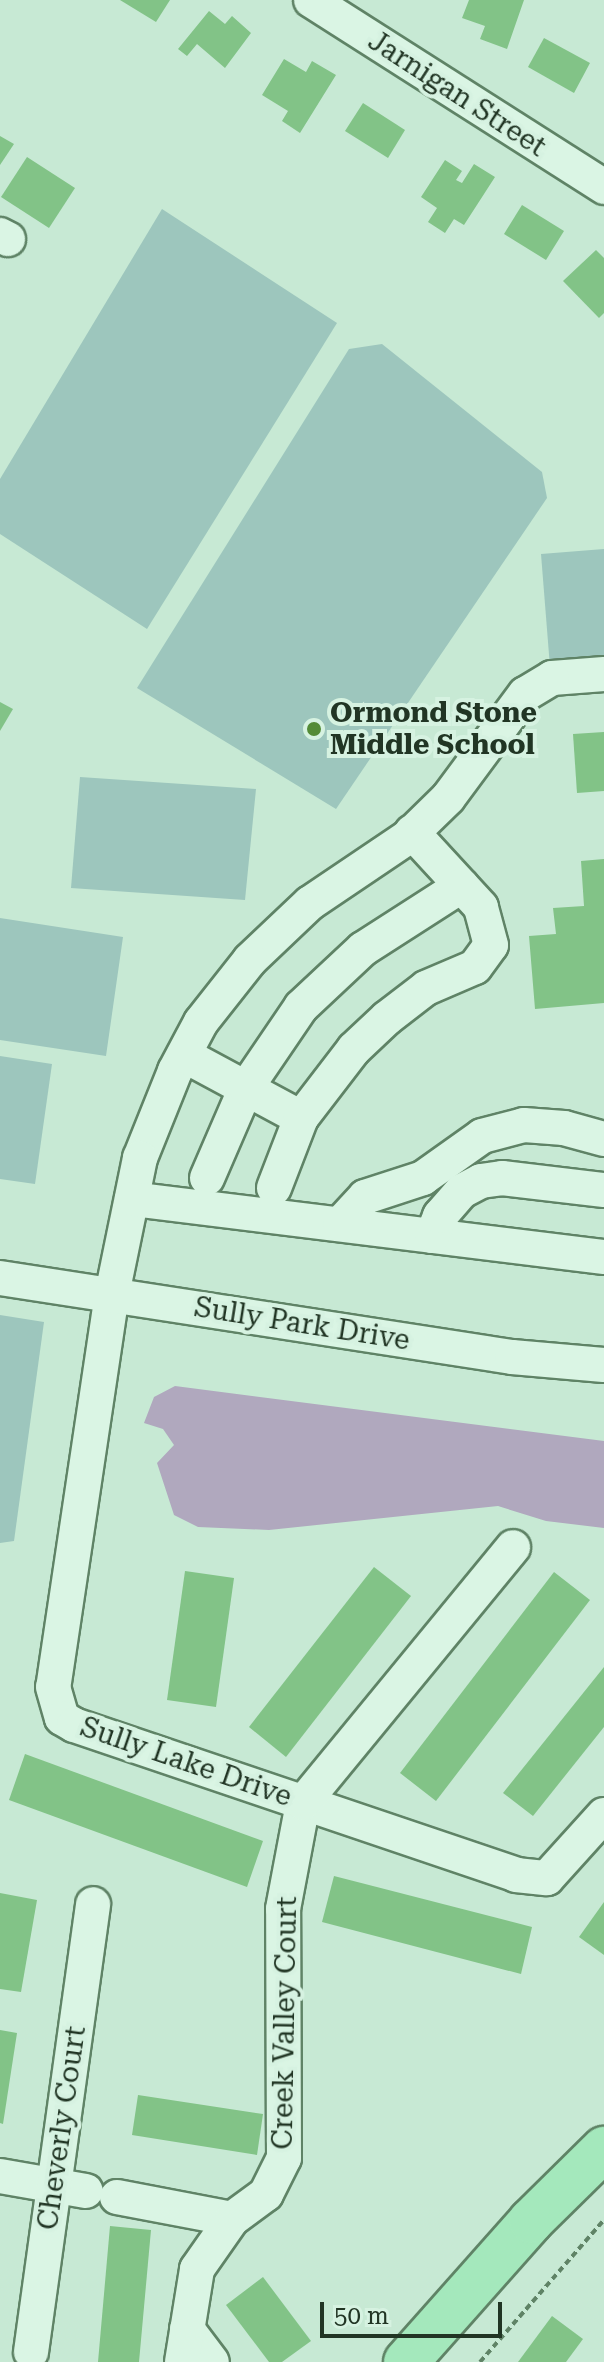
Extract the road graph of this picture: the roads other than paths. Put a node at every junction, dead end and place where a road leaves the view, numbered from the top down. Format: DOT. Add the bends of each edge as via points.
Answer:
graph roads {
  1 [pos="311,0"];
  2 [pos="604,187"];
  3 [pos="604,674"];
  4 [pos="412,832"];
  5 [pos="461,886"];
  6 [pos="184,1055"];
  7 [pos="246,1088"];
  8 [pos="301,1118"];
  9 [pos="604,1139"];
  10 [pos="207,1178"];
  11 [pos="274,1188"];
  12 [pos="604,1190"];
  13 [pos="132,1199"];
  14 [pos="340,1224"];
  15 [pos="432,1236"];
  16 [pos="604,1257"];
  17 [pos="0,1278"];
  18 [pos="112,1294"];
  19 [pos="604,1365"];
  20 [pos="513,1547"];
  21 [pos="303,1803"];
  22 [pos="604,1815"];
  23 [pos="93,1904"];
  24 [pos="604,2149"];
  25 [pos="0,2176"];
  26 [pos="86,2191"];
  27 [pos="232,2219"];
  28 [pos="184,2346"];
  29 [pos="31,2352"];
  30 [pos="212,2362"];
  31 [pos="406,2362"];
  1 -- 2 [label="street, Jarnigan Street"];
  3 -- 4 [label="street, Sully Lake Drive" via="538,684 467,777"];
  4 -- 5 [label="street"];
  4 -- 6 [label="street, Sully Lake Drive" via="310,903 250,960 201,1022"];
  5 -- 7 [label="street" via="337,970 301,1007"];
  5 -- 8 [label="street" via="486,918 491,945 485,957 462,974 426,988 387,1018 354,1049"];
  6 -- 7 [label="street"];
  6 -- 13 [label="street, Sully Lake Drive" via="154,1117"];
  7 -- 8 [label="street"];
  7 -- 10 [label="street"];
  8 -- 11 [label="street"];
  9 -- 14 [label="street" via="524,1125 482,1136 423,1178 365,1197"];
  12 -- 15 [label="street" via="502,1178 481,1181 462,1191 440,1216"];
  13 -- 14 [label="street"];
  13 -- 18 [label="street, Sully Lake Drive"];
  14 -- 15 [label="street"];
  15 -- 16 [label="street"];
  17 -- 18 [label="street, Sully Park Drive"];
  18 -- 19 [label="street, Sully Park Drive" via="512,1357"];
  18 -- 21 [label="street, Sully Lake Drive" via="53,1687 58,1708 74,1725"];
  20 -- 21 [label="street, Creek Valley Court"];
  21 -- 22 [label="street, Sully Lake Drive" via="516,1875 547,1878"];
  21 -- 27 [label="street, Creek Valley Court" via="283,1909 284,2158 266,2194"];
  23 -- 26 [label="street, Cheverly Court"];
  24 -- 31 [label="main road" via="531,2221"];
  25 -- 26 [label="street"];
  26 -- 27 [label="street"];
  26 -- 29 [label="street, Cheverly Court"];
  27 -- 28 [label="street, Creek Valley Court" via="197,2269"];
  28 -- 30 [label="street"];
}
